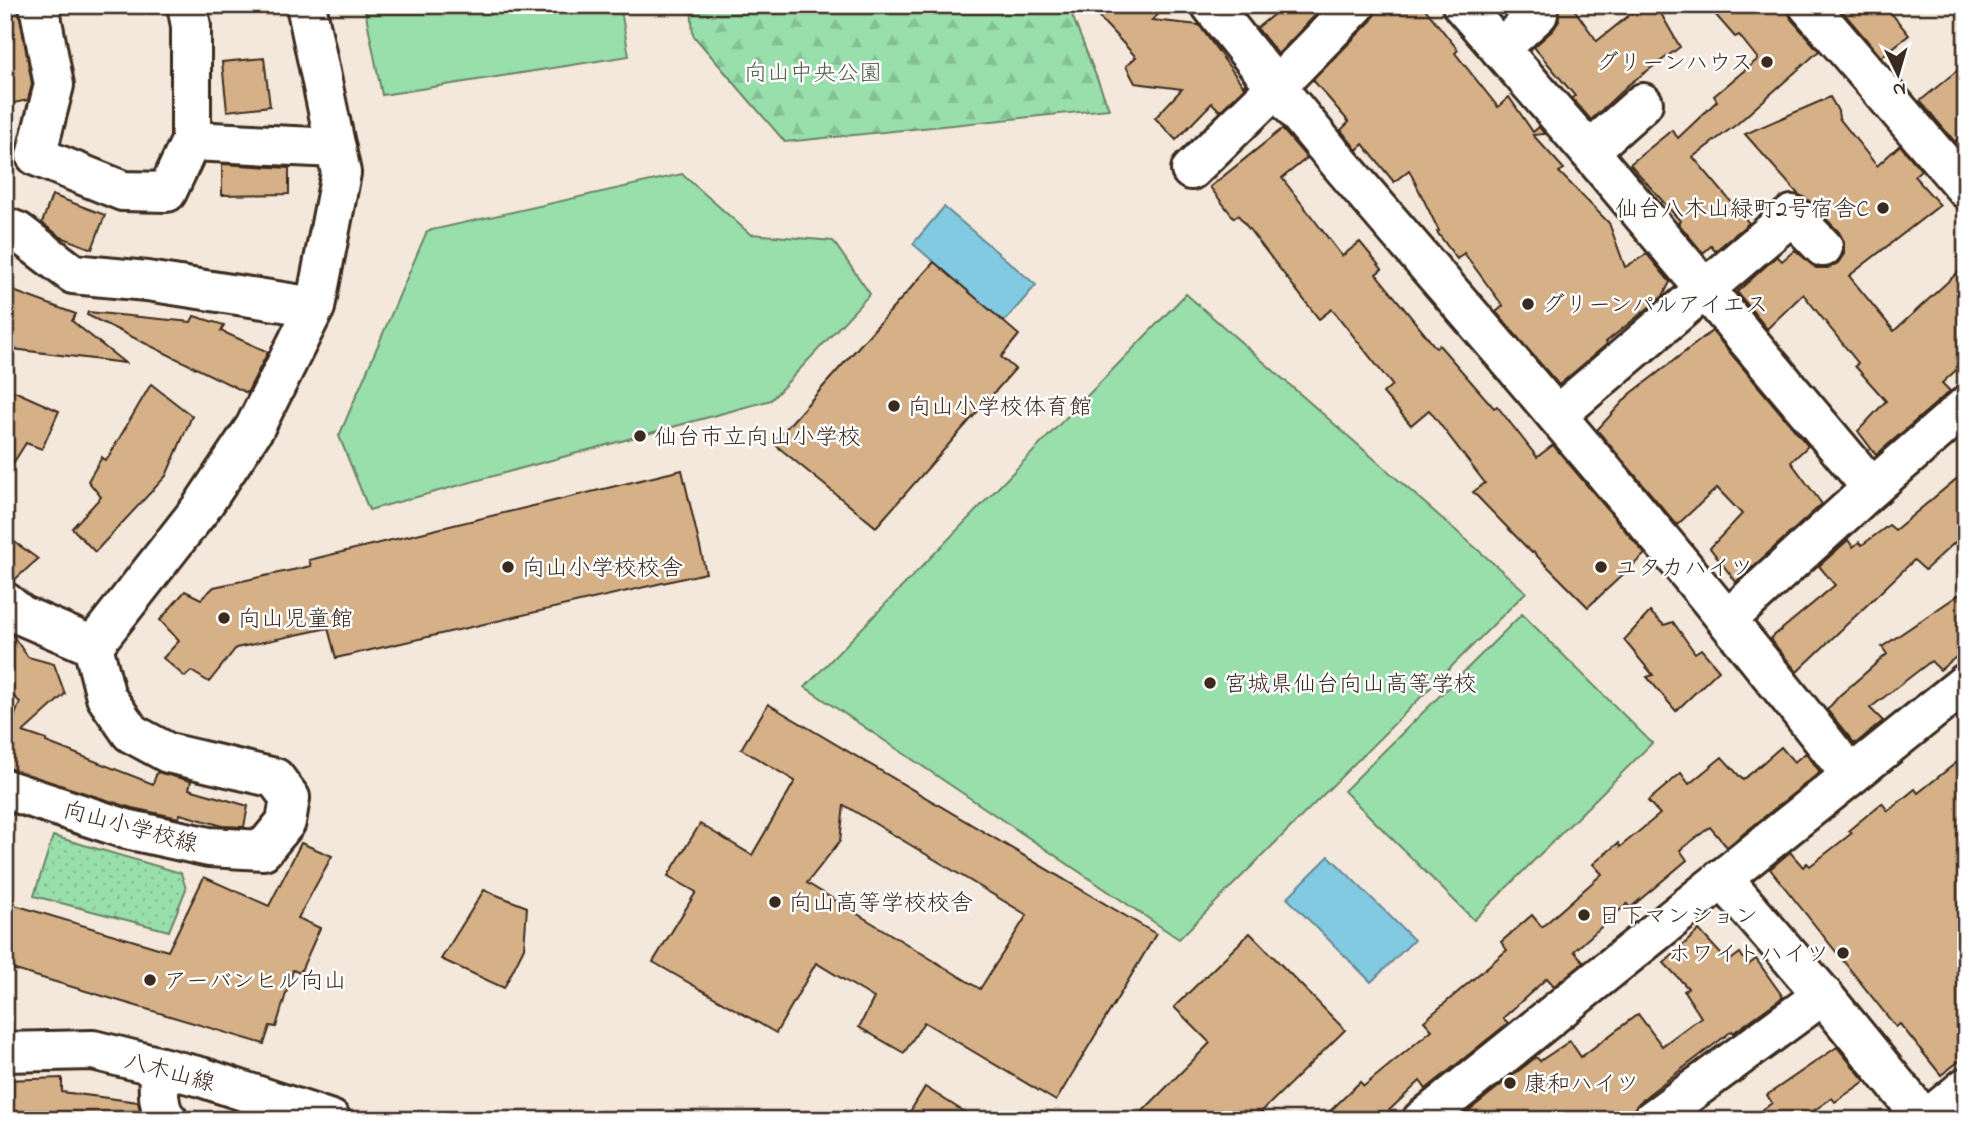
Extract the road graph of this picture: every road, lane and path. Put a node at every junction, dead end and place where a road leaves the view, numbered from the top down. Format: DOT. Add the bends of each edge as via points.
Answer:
graph roads {
  1 [pos="39,5"];
  2 [pos="187,5"];
  3 [pos="306,5"];
  4 [pos="1211,5"];
  5 [pos="1356,5"];
  6 [pos="1462,5"];
  7 [pos="1808,5"];
  8 [pos="1538,14"];
  9 [pos="1500,49"];
  10 [pos="1275,88"];
  11 [pos="1643,103"];
  12 [pos="191,141"];
  13 [pos="336,148"];
  14 [pos="1589,151"];
  15 [pos="1191,170"];
  16 [pos="1966,189"];
  17 [pos="5,227"];
  18 [pos="1823,247"];
  19 [pos="1703,288"];
  20 [pos="315,307"];
  21 [pos="1966,405"];
  22 [pos="1557,415"];
  23 [pos="1872,488"];
  24 [pos="5,602"];
  25 [pos="1728,619"];
  26 [pos="93,646"];
  27 [pos="1966,683"];
  28 [pos="1850,774"];
  29 [pos="5,789"];
  30 [pos="1722,878"];
  31 [pos="1823,996"];
  32 [pos="5,1052"];
  33 [pos="159,1068"];
  34 [pos="1966,1087"];
  35 [pos="311,1116"];
  36 [pos="168,1120"];
  37 [pos="1422,1120"];
  38 [pos="1652,1120"];
  39 [pos="1926,1120"];
  1 -- 12 [label="street" via="54,85 36,156 123,191 167,192"];
  2 -- 12 [label="street"];
  3 -- 13 [label="street"];
  4 -- 10 [label="street"];
  5 -- 10 [label="street"];
  6 -- 9 [label="street"];
  7 -- 16 [label="street"];
  8 -- 9 [label="street"];
  9 -- 14 [label="street"];
  10 -- 15 [label="street"];
  10 -- 22 [label="street"];
  11 -- 14 [label="street"];
  12 -- 13 [label="street"];
  13 -- 20 [label="street" via="341,173"];
  14 -- 19 [label="street"];
  17 -- 20 [label="street" via="73,274"];
  18 -- 19 [label="street" via="1792,215"];
  19 -- 22 [label="street"];
  19 -- 23 [label="street"];
  20 -- 26 [label="street" via="255,427 201,508"];
  21 -- 23 [label="street"];
  22 -- 25 [label="street"];
  23 -- 25 [label="street"];
  24 -- 26 [label="street" via="20,615"];
  25 -- 28 [label="street"];
  26 -- 29 [label="street, 向山小学校線" via="106,697 131,733 168,753 275,778 290,798 286,822 263,850 209,847 126,829"];
  27 -- 28 [label="street"];
  28 -- 30 [label="street"];
  30 -- 31 [label="street"];
  30 -- 37 [label="street"];
  31 -- 38 [label="street"];
  31 -- 39 [label="street"];
  32 -- 33 [label="street, 八木山線" via="93,1050"];
  33 -- 35 [label="street, 八木山線" via="201,1077"];
  33 -- 36 [label="street" via="163,1114"];
  34 -- 39 [label="street"];
}
